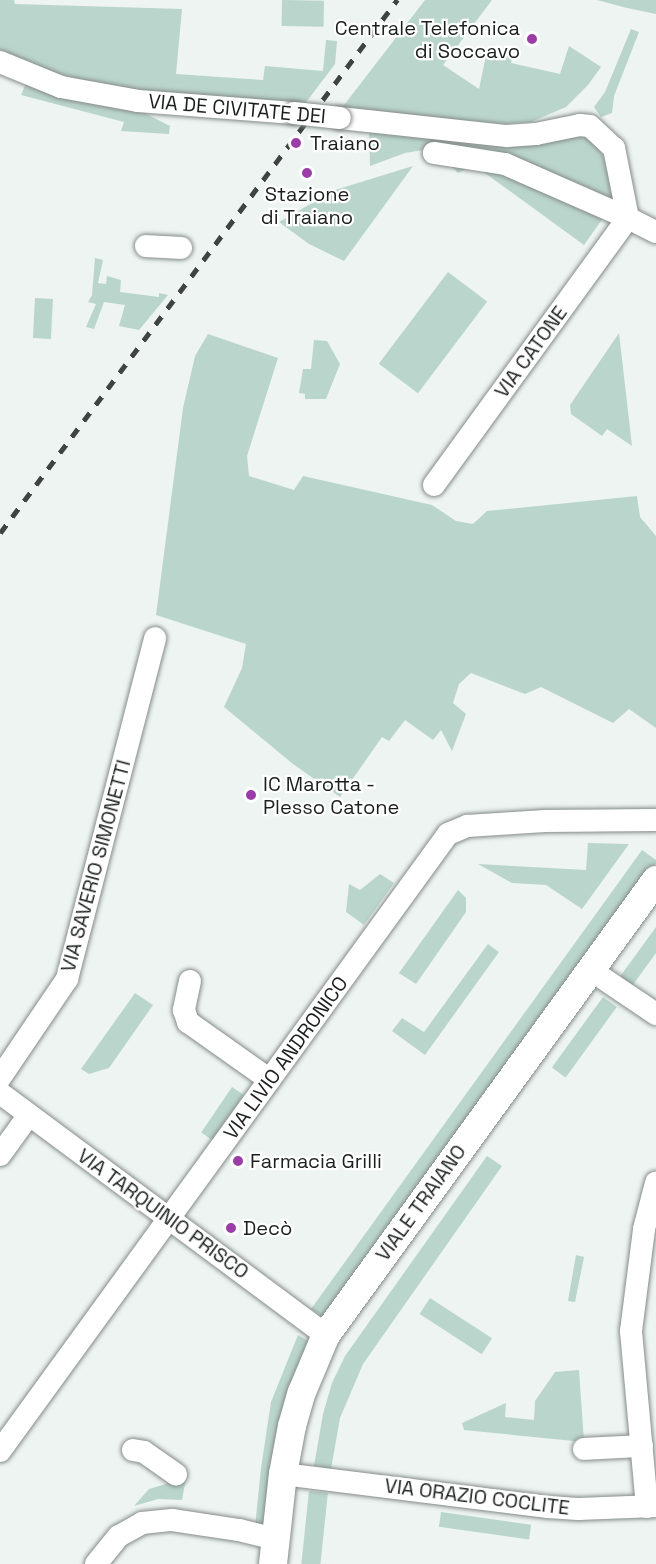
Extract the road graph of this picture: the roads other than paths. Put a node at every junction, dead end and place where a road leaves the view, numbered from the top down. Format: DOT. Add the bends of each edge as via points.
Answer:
graph roads {
  1 [pos="0,62"];
  2 [pos="434,153"];
  3 [pos="628,218"];
  4 [pos="656,232"];
  5 [pos="146,246"];
  6 [pos="181,248"];
  7 [pos="434,485"];
  8 [pos="155,638"];
  9 [pos="656,820"];
  10 [pos="656,880"];
  11 [pos="656,906"];
  12 [pos="598,975"];
  13 [pos="190,981"];
  14 [pos="656,1014"];
  15 [pos="0,1078"];
  16 [pos="270,1080"];
  17 [pos="0,1093"];
  18 [pos="29,1115"];
  19 [pos="0,1155"];
  20 [pos="656,1183"];
  21 [pos="169,1218"];
  22 [pos="334,1339"];
  23 [pos="642,1446"];
  24 [pos="584,1449"];
  25 [pos="0,1450"];
  26 [pos="133,1450"];
  27 [pos="176,1474"];
  28 [pos="291,1475"];
  29 [pos="652,1506"];
  30 [pos="283,1552"];
  31 [pos="96,1564"];
  1 -- 3 [label="street, VIA DE CIVITATE DEI, bridge" via="61,87 138,101 507,136 580,125 600,132 615,148"];
  2 -- 3 [label="street" via="505,164"];
  3 -- 4 [label="street"];
  3 -- 7 [label="street, VIA CATONE"];
  5 -- 6 [label="street"];
  8 -- 15 [label="street, VIA SAVERIO SIMONETTI" via="67,979"];
  9 -- 16 [label="street, VIA LIVIO ANDRONICO" via="468,826 448,834"];
  10 -- 12 [label="main road, VIALE TRAIANO"];
  11 -- 12 [label="main road, VIALE TRAIANO"];
  12 -- 14 [label="street"];
  12 -- 22 [label="main road, VIALE TRAIANO"];
  13 -- 16 [label="street" via="184,1010 188,1022"];
  16 -- 21 [label="street, VIA LIVIO ANDRONICO"];
  17 -- 18 [label="street, VIA TARQUINIO PRISCO"];
  18 -- 19 [label="street"];
  18 -- 21 [label="street, VIA TARQUINIO PRISCO"];
  20 -- 23 [label="street" via="644,1230 631,1331"];
  21 -- 22 [label="street, VIA TARQUINIO PRISCO"];
  21 -- 25 [label="street, VIA LIVIO ANDRONICO"];
  22 -- 28 [label="main road, VIALE TRAIANO" via="309,1429"];
  23 -- 24 [label="street"];
  23 -- 29 [label="street"];
  26 -- 27 [label="street" via="144,1452"];
  28 -- 29 [label="street, VIA ORAZIO COCLITE" via="548,1507"];
  28 -- 30 [label="main road, VIALE TRAIANO"];
  30 -- 31 [label="street" via="239,1530 172,1520 142,1523 119,1536"];
}
